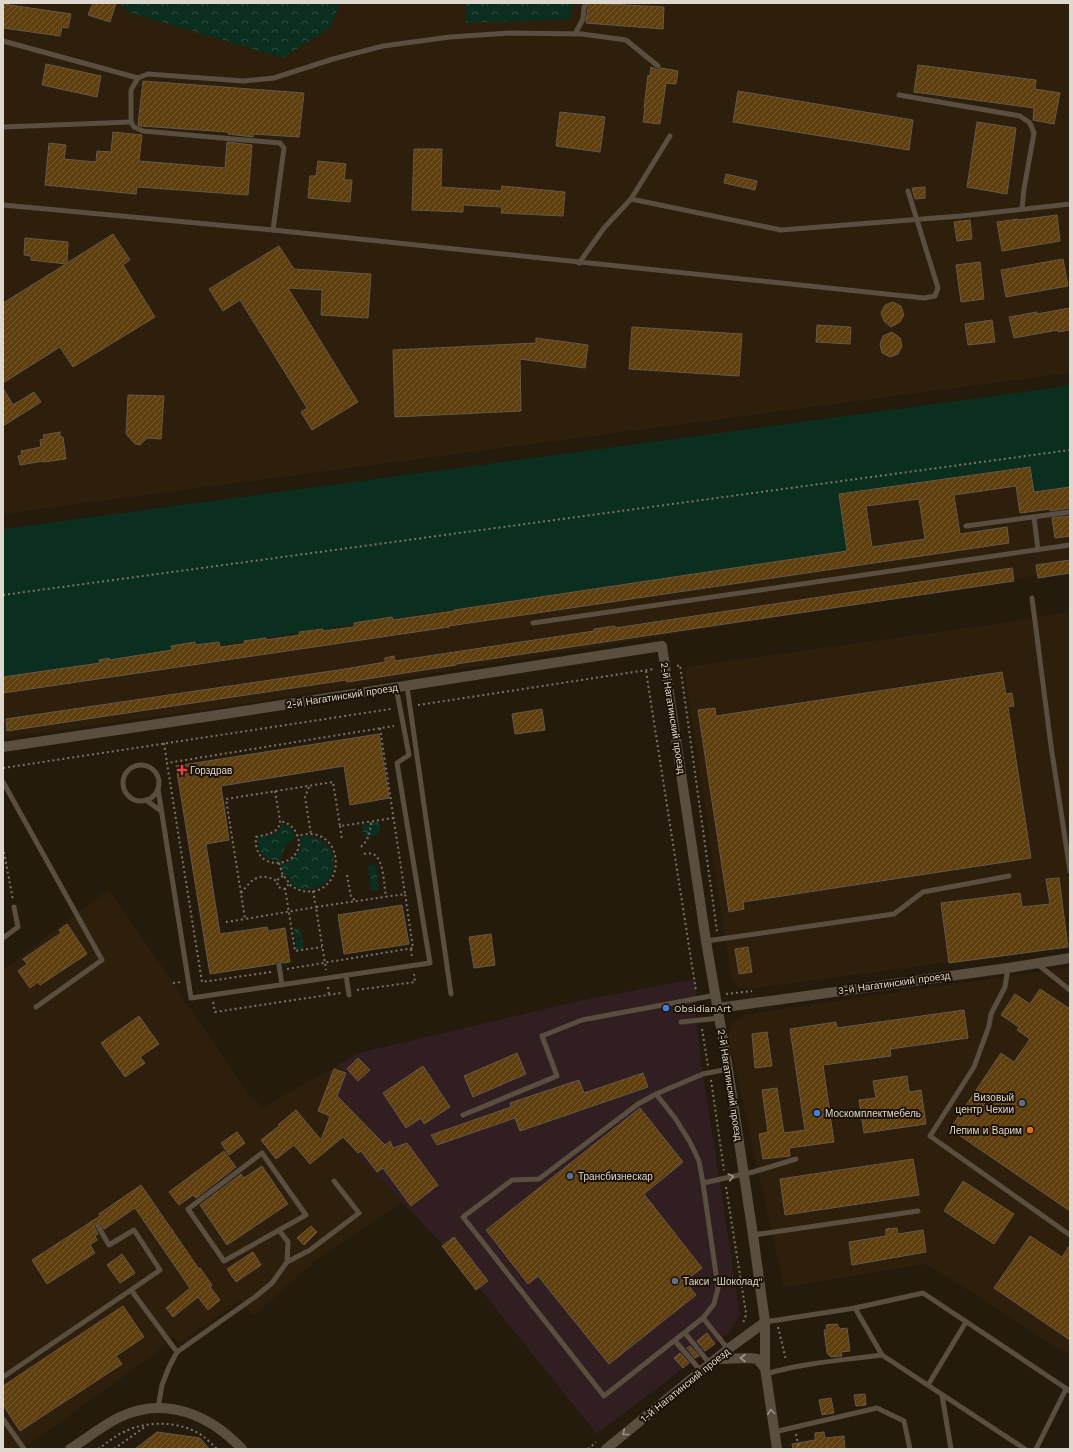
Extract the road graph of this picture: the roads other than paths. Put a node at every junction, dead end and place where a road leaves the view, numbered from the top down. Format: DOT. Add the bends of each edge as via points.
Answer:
graph roads {
  1 [pos="587,3"];
  2 [pos="575,34"];
  3 [pos="3,41"];
  4 [pos="658,66"];
  5 [pos="138,78"];
  6 [pos="899,95"];
  7 [pos="131,122"];
  8 [pos="3,127"];
  9 [pos="670,136"];
  10 [pos="908,191"];
  11 [pos="631,199"];
  12 [pos="3,204"];
  13 [pos="1070,204"];
  14 [pos="1022,209"];
  15 [pos="917,219"];
  16 [pos="273,230"];
  17 [pos="579,263"];
  18 [pos="1070,512"];
  19 [pos="1034,517"];
  20 [pos="966,526"];
  21 [pos="1070,546"];
  22 [pos="1038,550"];
  23 [pos="1032,598"];
  24 [pos="533,623"];
  25 [pos="407,686"];
  26 [pos="396,688"];
  27 [pos="3,746"];
  28 [pos="3,782"];
  29 [pos="158,789"];
  30 [pos="146,800"];
  31 [pos="161,811"];
  32 [pos="1070,871"];
  33 [pos="1009,876"];
  34 [pos="14,907"];
  35 [pos="3,938"];
  36 [pos="706,941"];
  37 [pos="1070,958"];
  38 [pos="1035,963"];
  39 [pos="280,968"];
  40 [pos="1008,968"];
  41 [pos="346,976"];
  42 [pos="282,985"];
  43 [pos="1070,990"];
  44 [pos="349,993"];
  45 [pos="451,994"];
  46 [pos="716,995"];
  47 [pos="36,1007"];
  48 [pos="719,1013"];
  49 [pos="681,1022"];
  50 [pos="728,1069"];
  51 [pos="656,1094"];
  52 [pos="463,1115"];
  53 [pos="796,1159"];
  54 [pos="744,1174"];
  55 [pos="334,1181"];
  56 [pos="703,1183"];
  57 [pos="918,1212"];
  58 [pos="98,1226"];
  59 [pos="279,1230"];
  60 [pos="753,1235"];
  61 [pos="1070,1235"];
  62 [pos="287,1262"];
  63 [pos="131,1290"];
  64 [pos="855,1308"];
  65 [pos="703,1318"];
  66 [pos="765,1322"];
  67 [pos="966,1322"];
  68 [pos="685,1333"];
  69 [pos="675,1341"];
  70 [pos="728,1349"];
  71 [pos="177,1352"];
  72 [pos="882,1355"];
  73 [pos="714,1361"];
  74 [pos="701,1371"];
  75 [pos="766,1371"];
  76 [pos="3,1376"];
  77 [pos="928,1385"];
  78 [pos="1068,1390"];
  79 [pos="942,1395"];
  80 [pos="158,1408"];
  81 [pos="3,1419"];
  82 [pos="774,1432"];
  83 [pos="24,1449"];
  84 [pos="70,1449"];
  85 [pos="242,1449"];
  86 [pos="606,1449"];
  87 [pos="777,1449"];
  88 [pos="910,1449"];
  89 [pos="951,1449"];
  90 [pos="1025,1449"];
  91 [pos="1036,1449"];
  1 -- 2 [label="lane"];
  2 -- 4 [label="lane" via="626,40"];
  2 -- 5 [label="lane" via="510,33 383,46 274,78 243,81 148,74"];
  3 -- 5 [label="lane"];
  5 -- 7 [label="lane" via="131,90"];
  6 -- 14 [label="lane" via="1020,116 1030,123 1034,133"];
  7 -- 8 [label="lane"];
  7 -- 16 [label="lane" via="134,127 143,131 280,143 284,148"];
  9 -- 11 [label="lane"];
  10 -- 15 [label="lane"];
  11 -- 15 [label="lane" via="781,230"];
  11 -- 17 [label="lane" via="604,228"];
  12 -- 16 [label="lane"];
  13 -- 14 [label="lane"];
  14 -- 15 [label="lane"];
  15 -- 17 [label="lane" via="938,288 935,296 924,298"];
  16 -- 17 [label="lane"];
  18 -- 19 [label="lane"];
  19 -- 20 [label="lane"];
  19 -- 22 [label="lane"];
  21 -- 22 [label="lane"];
  22 -- 24 [label="lane"];
  23 -- 32 [label="lane"];
  25 -- 26 [label="street, 2-й Нагатинский проезд"];
  25 -- 36 [label="street, 2-й Нагатинский проезд" via="662,646"];
  25 -- 45 [label="lane"];
  26 -- 27 [label="street, 2-й Нагатинский проезд"];
  26 -- 41 [label="lane" via="409,755 397,764 430,963"];
  28 -- 47 [label="lane" via="102,960"];
  29 -- 30 [label="lane"];
  29 -- 30 [label="lane" via="158,777 151,767 139,765 129,769 124,778 124,789 136,800"];
  29 -- 31 [label="lane"];
  30 -- 31 [label="lane"];
  31 -- 42 [label="lane" via="191,998"];
  33 -- 36 [label="lane" via="923,892 894,914"];
  34 -- 35 [label="lane" via="18,927"];
  36 -- 46 [label="street, 2-й Нагатинский проезд"];
  37 -- 38 [label="street, 3-й Нагатинский проезд"];
  38 -- 40 [label="street, 3-й Нагатинский проезд"];
  38 -- 43 [label="lane"];
  39 -- 42 [label="lane"];
  40 -- 48 [label="street, 3-й Нагатинский проезд"];
  40 -- 61 [label="lane" via="1005,987 992,1014 974,1067 930,1136"];
  41 -- 42 [label="lane"];
  41 -- 44 [label="lane"];
  46 -- 48 [label="street, 2-й Нагатинский проезд"];
  46 -- 52 [label="lane" via="582,1020 542,1036 558,1076"];
  48 -- 49 [label="lane"];
  48 -- 50 [label="street, 2-й Нагатинский проезд"];
  50 -- 51 [label="lane" via="703,1074"];
  50 -- 54 [label="street, 2-й Нагатинский проезд"];
  51 -- 56 [label="lane" via="690,1142 699,1161"];
  51 -- 69 [label="lane" via="638,1104 539,1180 512,1180 463,1217 604,1396"];
  53 -- 54 [label="lane"];
  56 -- 54 [label="lane, one-way"];
  54 -- 60 [label="street, 2-й Нагатинский проезд"];
  55 -- 62 [label="lane" via="359,1213 310,1250"];
  56 -- 65 [label="lane" via="718,1288 714,1304"];
  57 -- 60 [label="lane"];
  58 -- 63 [label="lane" via="109,1245 134,1230 160,1270"];
  59 -- 59 [label="lane" via="306,1215 262,1153 188,1209 224,1261"];
  59 -- 62 [label="lane" via="288,1242"];
  60 -- 66 [label="street, 2-й Нагатинский проезд"];
  62 -- 71 [label="lane" via="272,1283 255,1297"];
  63 -- 71 [label="lane"];
  63 -- 76 [label="lane"];
  64 -- 66 [label="lane"];
  64 -- 67 [label="lane" via="923,1293"];
  64 -- 72 [label="lane"];
  65 -- 68 [label="lane"];
  65 -- 70 [label="lane"];
  66 -- 70 [label="street, 1-й Нагатинский проезд"];
  66 -- 75 [label="street, 2-й Нагатинский проезд"];
  67 -- 77 [label="lane"];
  67 -- 78 [label="lane"];
  68 -- 69 [label="lane"];
  68 -- 73 [label="lane"];
  69 -- 74 [label="lane"];
  70 -- 73 [label="street, 1-й Нагатинский проезд"];
  71 -- 80 [label="lane" via="162,1385"];
  72 -- 75 [label="lane"];
  72 -- 77 [label="lane"];
  73 -- 74 [label="street, 1-й Нагатинский проезд"];
  75 -- 73 [label="street, one-way" via="757,1359"];
  74 -- 86 [label="street, 1-й Нагатинский проезд, one-way"];
  82 -- 75 [label="street, 2-й Нагатинский проезд, one-way"];
  77 -- 79 [label="lane"];
  78 -- 91 [label="lane"];
  79 -- 89 [label="lane"];
  79 -- 90 [label="lane"];
  80 -- 84 [label="street" via="137,1410 119,1418"];
  80 -- 85 [label="street" via="173,1408 197,1416 221,1430"];
  81 -- 83 [label="lane"];
  82 -- 87 [label="street, 2-й Нагатинский проезд"];
  82 -- 88 [label="lane" via="877,1408 904,1421"];
}
